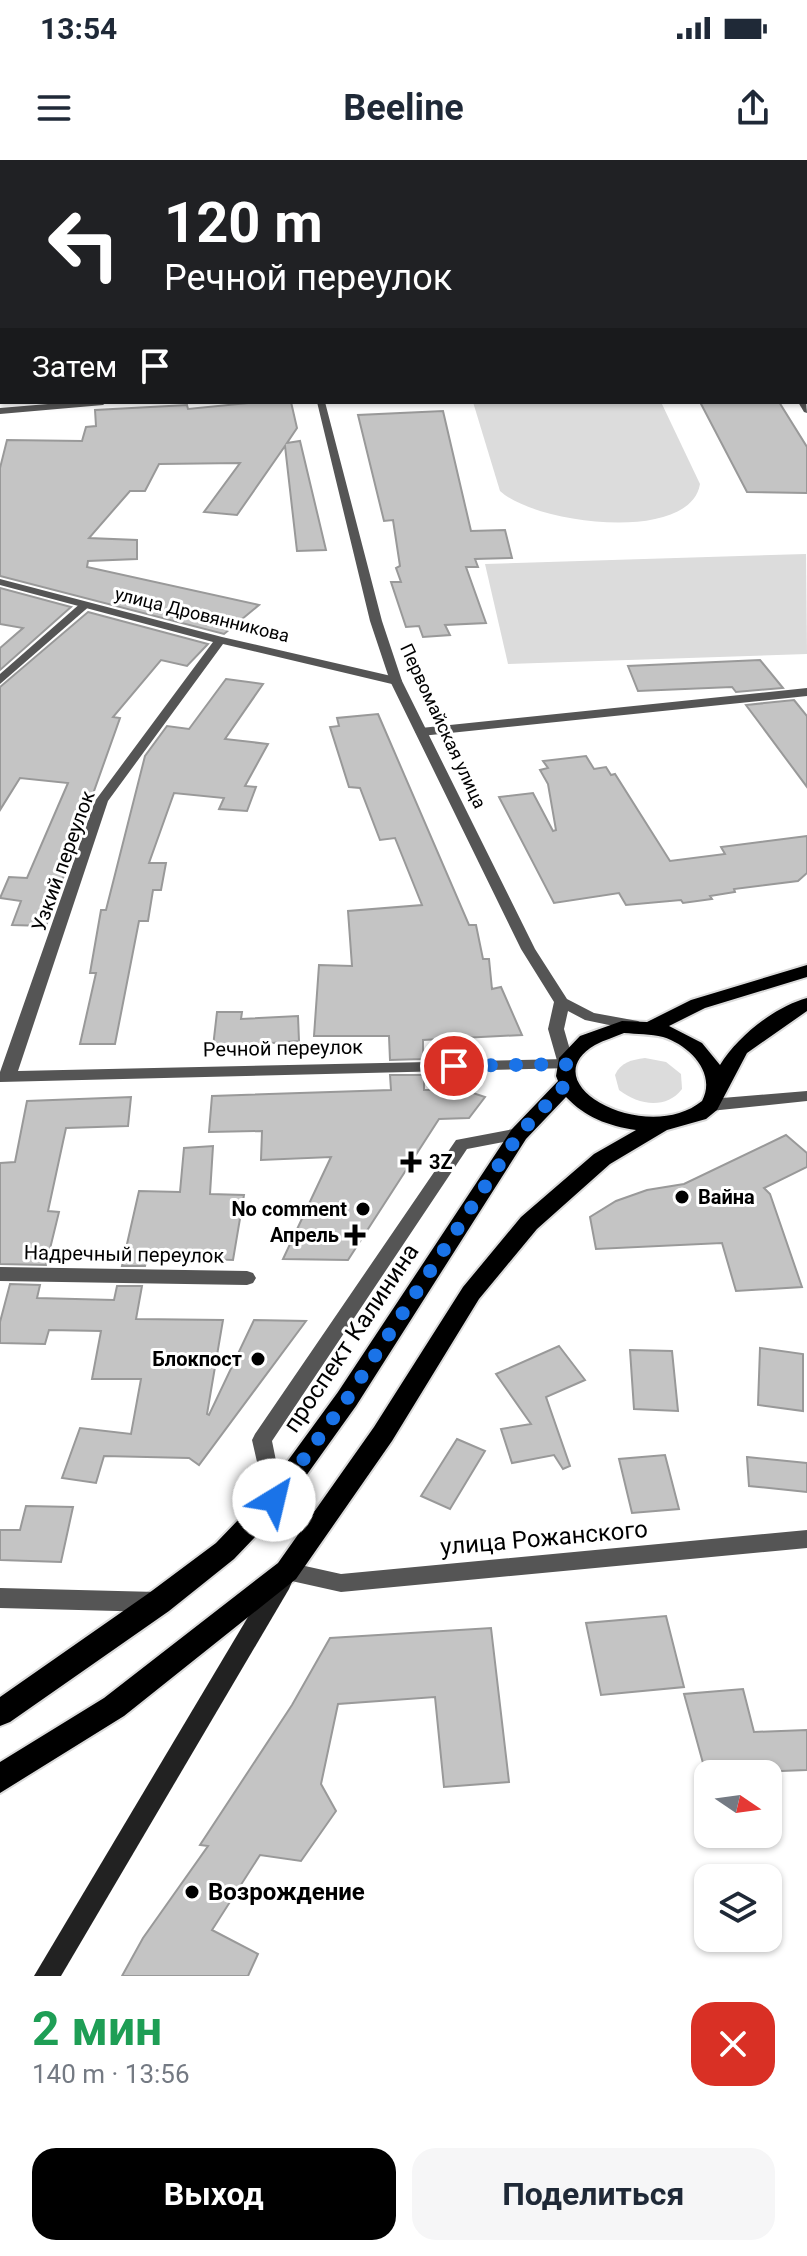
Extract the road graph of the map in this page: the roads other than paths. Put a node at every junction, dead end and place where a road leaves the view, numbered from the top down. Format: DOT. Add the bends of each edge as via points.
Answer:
graph roads {
  1 [pos="80,404"];
  2 [pos="322,404"];
  3 [pos="0,411"];
  4 [pos="0,582"];
  5 [pos="86,604"];
  6 [pos="220,640"];
  7 [pos="0,680"];
  8 [pos="396,681"];
  9 [pos="807,692"];
  10 [pos="421,732"];
  11 [pos="807,971"];
  12 [pos="562,1002"];
  13 [pos="807,1004"];
  14 [pos="651,1028"];
  15 [pos="567,1074"];
  16 [pos="4,1076"];
  17 [pos="714,1096"];
  18 [pos="807,1096"];
  19 [pos="659,1126"];
  20 [pos="519,1134"];
  21 [pos="0,1274"];
  22 [pos="247,1278"];
  23 [pos="274,1500"];
  24 [pos="807,1539"];
  25 [pos="287,1571"];
  26 [pos="0,1598"];
  27 [pos="159,1602"];
  28 [pos="0,1713"];
  29 [pos="0,1779"];
  30 [pos="47,1976"];
  1 -- 3 [label="street"];
  2 -- 8 [label="street, Первомайская улица"];
  4 -- 5 [label="street, улица Дровянникова"];
  5 -- 6 [label="street, улица Дровянникова"];
  5 -- 7 [label="street"];
  6 -- 8 [label="street, улица Дровянникова"];
  6 -- 16 [label="street, Узкий переулок" via="102,801"];
  8 -- 10 [label="street, Первомайская улица"];
  9 -- 10 [label="street"];
  10 -- 12 [label="street, Первомайская улица" via="528,949"];
  11 -- 14 [label="main road, проспект Калинина" via="698,1004"];
  12 -- 14 [label="street" via="590,1017"];
  12 -- 15 [label="street" via="556,1029"];
  13 -- 17 [label="main road" via="740,1049"];
  14 -- 15 [label="main road, проспект Калинина" via="622,1027 596,1034 576,1046"];
  14 -- 17 [label="main road, проспект Калинина" via="701,1049 715,1067"];
  15 -- 16 [label="street, Речной переулок"];
  15 -- 19 [label="main road" via="580,1102 601,1117"];
  15 -- 20 [label="main road, проспект Калинина"];
  17 -- 18 [label="street"];
  17 -- 19 [label="main road" via="688,1120"];
  19 -- 25 [label="main road" via="602,1159 529,1223 471,1293 383,1434"];
  20 -- 23 [label="main road, проспект Калинина" via="347,1399"];
  20 -- 23 [label="street" via="462,1144 262,1440"];
  21 -- 22 [label="street, Надречный переулок"];
  23 -- 27 [label="main road, проспект Калинина" via="225,1551"];
  24 -- 25 [label="street, улица Рожанского" via="341,1583"];
  25 -- 29 [label="main road" via="114,1707"];
  25 -- 30 [label="main road"];
  26 -- 27 [label="street"];
  27 -- 28 [label="main road, проспект Калинина"];
}
